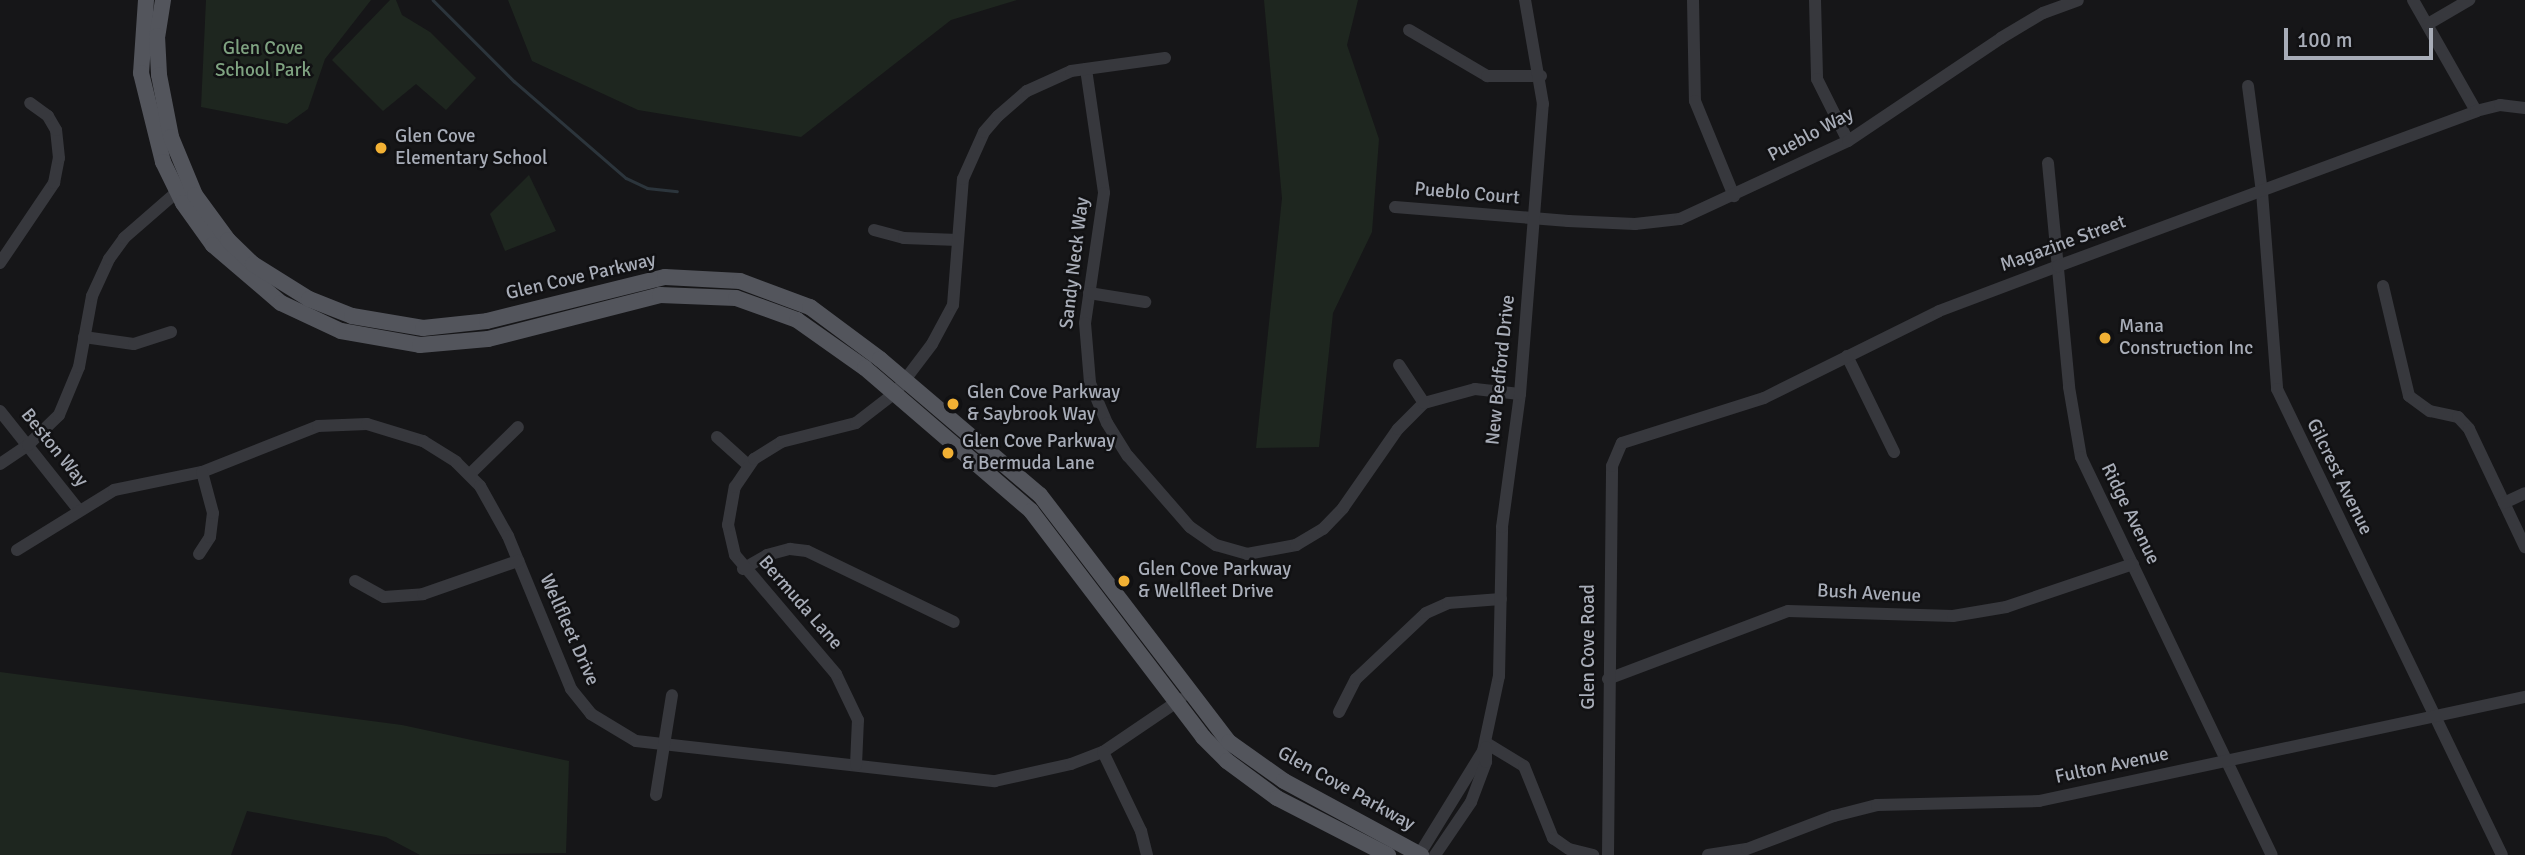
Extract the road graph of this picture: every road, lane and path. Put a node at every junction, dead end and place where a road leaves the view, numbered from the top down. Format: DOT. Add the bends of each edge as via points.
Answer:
graph roads {
  1 [pos="146,0"];
  2 [pos="163,0"];
  3 [pos="1525,0"];
  4 [pos="1693,0"];
  5 [pos="1815,0"];
  6 [pos="2077,0"];
  7 [pos="2413,0"];
  8 [pos="2469,0"];
  9 [pos="2428,23"];
  10 [pos="1409,30"];
  11 [pos="1165,58"];
  12 [pos="1086,69"];
  13 [pos="1541,76"];
  14 [pos="2248,86"];
  15 [pos="30,103"];
  16 [pos="2525,108"];
  17 [pos="2476,111"];
  18 [pos="1847,141"];
  19 [pos="2048,163"];
  20 [pos="2262,192"];
  21 [pos="1734,196"];
  22 [pos="180,198"];
  23 [pos="1395,207"];
  24 [pos="1535,218"];
  25 [pos="874,230"];
  26 [pos="958,240"];
  27 [pos="0,262"];
  28 [pos="2058,266"];
  29 [pos="2383,286"];
  30 [pos="1089,293"];
  31 [pos="1145,302"];
  32 [pos="171,332"];
  33 [pos="84,337"];
  34 [pos="1847,356"];
  35 [pos="1399,365"];
  36 [pos="900,387"];
  37 [pos="1520,394"];
  38 [pos="1424,403"];
  39 [pos="0,411"];
  40 [pos="518,427"];
  41 [pos="718,437"];
  42 [pos="1622,443"];
  43 [pos="28,445"];
  44 [pos="1894,452"];
  45 [pos="0,464"];
  46 [pos="748,465"];
  47 [pos="202,472"];
  48 [pos="470,474"];
  49 [pos="2525,493"];
  50 [pos="2504,503"];
  51 [pos="78,509"];
  52 [pos="2525,547"];
  53 [pos="18,550"];
  54 [pos="199,554"];
  55 [pos="517,561"];
  56 [pos="2133,564"];
  57 [pos="743,569"];
  58 [pos="355,581"];
  59 [pos="1501,599"];
  60 [pos="954,622"];
  61 [pos="1608,679"];
  62 [pos="1190,692"];
  63 [pos="672,695"];
  64 [pos="2525,697"];
  65 [pos="1177,702"];
  66 [pos="1339,712"];
  67 [pos="2435,716"];
  68 [pos="1486,743"];
  69 [pos="665,747"];
  70 [pos="1102,752"];
  71 [pos="2227,760"];
  72 [pos="856,765"];
  73 [pos="656,795"];
  74 [pos="1147,855"];
  75 [pos="1388,855"];
  76 [pos="1424,855"];
  77 [pos="1593,855"];
  78 [pos="1608,855"];
  79 [pos="1709,855"];
  80 [pos="2272,855"];
  81 [pos="2502,855"];
  1 -- 22 [label="main road, Glen Cove Parkway" via="141,73 148,116"];
  2 -- 36 [label="main road, Glen Cove Parkway" via="157,36 161,101 191,186 228,240 253,264 310,299 352,316 423,328 487,321 645,280 729,280 765,288 810,307"];
  3 -- 13 [label="street, New Bedford Drive"];
  4 -- 21 [label="street" via="1695,101"];
  5 -- 18 [label="street" via="1817,79"];
  6 -- 18 [label="street, Pueblo Way" via="2001,38"];
  7 -- 9 [label="street"];
  8 -- 9 [label="street"];
  9 -- 17 [label="street"];
  10 -- 13 [label="street" via="1487,76"];
  11 -- 12 [label="street, Bermuda Lane"];
  12 -- 26 [label="street, Bermuda Lane" via="1027,91 984,132 963,178"];
  12 -- 30 [label="street, Sandy Neck Way" via="1104,193"];
  13 -- 24 [label="street, New Bedford Drive"];
  14 -- 20 [label="street, Gilcrest Avenue"];
  15 -- 27 [label="street" via="48,116 56,130 59,158 54,183"];
  16 -- 17 [label="street, Magazine Street" via="2500,104"];
  17 -- 20 [label="street, Magazine Street"];
  18 -- 21 [label="street, Pueblo Way"];
  19 -- 28 [label="street, Ridge Avenue"];
  20 -- 28 [label="street, Magazine Street"];
  20 -- 67 [label="street, Gilcrest Avenue" via="2277,389"];
  21 -- 24 [label="street, Pueblo Way" via="1658,223"];
  22 -- 33 [label="street" via="124,238 109,259 92,296"];
  22 -- 36 [label="main road, Glen Cove Parkway" via="212,245 251,282 281,303 341,331 420,345 488,340 660,295 697,293 736,298 797,320"];
  23 -- 24 [label="street, Pueblo Court"];
  24 -- 37 [label="street, New Bedford Drive"];
  25 -- 26 [label="street" via="904,238"];
  26 -- 36 [label="street, Bermuda Lane" via="953,305 932,344"];
  28 -- 34 [label="street, Magazine Street" via="1940,311"];
  28 -- 56 [label="street, Ridge Avenue" via="2077,441"];
  29 -- 50 [label="street" via="2409,396 2430,411 2465,423"];
  30 -- 31 [label="street"];
  30 -- 38 [label="street, Sandy Neck Way" via="1086,362 1107,423 1170,507 1216,545 1247,554 1275,551 1310,539 1343,509 1398,429"];
  32 -- 33 [label="street" via="134,344"];
  33 -- 43 [label="street" via="67,401 48,428"];
  34 -- 42 [label="street, Magazine Street" via="1764,398"];
  34 -- 44 [label="street"];
  35 -- 38 [label="street"];
  36 -- 46 [label="street, Bermuda Lane" via="856,423 781,442"];
  36 -- 62 [label="main road, Glen Cove Parkway" via="1040,495"];
  36 -- 65 [label="main road, Glen Cove Parkway" via="1031,511"];
  37 -- 38 [label="street, Sandy Neck Way" via="1475,389"];
  37 -- 59 [label="street, New Bedford Drive" via="1502,527"];
  39 -- 43 [label="street, Beston Way"];
  40 -- 48 [label="street"];
  41 -- 46 [label="street"];
  42 -- 61 [label="street, Glen Cove Road" via="1612,466"];
  43 -- 45 [label="street"];
  43 -- 51 [label="street, Beston Way"];
  46 -- 57 [label="street, Bermuda Lane" via="735,487 728,524"];
  47 -- 48 [label="street, Wellfleet Drive" via="288,435 342,424 402,433 443,453"];
  47 -- 51 [label="street, Wellfleet Drive" via="139,482"];
  47 -- 54 [label="street" via="213,513 210,537"];
  48 -- 55 [label="street, Wellfleet Drive" via="501,519"];
  49 -- 50 [label="street"];
  50 -- 52 [label="street"];
  51 -- 53 [label="street, Wellfleet Drive"];
  55 -- 58 [label="street" via="423,594 384,597"];
  55 -- 69 [label="street, Wellfleet Drive" via="561,671 581,703 620,735"];
  56 -- 61 [label="street, Bush Avenue" via="2006,607 1953,616 1780,612"];
  56 -- 71 [label="street, Ridge Avenue"];
  57 -- 60 [label="street" via="767,555 790,549 807,551"];
  57 -- 72 [label="street, Bermuda Lane" via="836,674 858,720"];
  59 -- 66 [label="street" via="1457,601 1426,613 1356,679"];
  59 -- 68 [label="street, New Bedford Drive" via="1499,676"];
  61 -- 78 [label="street, Glen Cove Road"];
  62 -- 65 [label="street, Wellfleet Drive"];
  62 -- 76 [label="main road, Glen Cove Parkway" via="1214,727 1251,760"];
  63 -- 69 [label="street"];
  64 -- 67 [label="street, Fulton Avenue"];
  65 -- 70 [label="street, Wellfleet Drive"];
  65 -- 75 [label="main road, Glen Cove Parkway" via="1203,737 1241,773 1277,798"];
  67 -- 71 [label="street, Fulton Avenue"];
  67 -- 81 [label="street, Gilcrest Avenue"];
  68 -- 76 [label="street, New Bedford Drive"];
  68 -- 77 [label="street" via="1524,766 1553,838 1569,849"];
  69 -- 72 [label="street, Wellfleet Drive"];
  69 -- 73 [label="street"];
  70 -- 72 [label="street, Wellfleet Drive" via="1072,764 995,781"];
  70 -- 74 [label="street" via="1141,831"];
  71 -- 79 [label="street, Fulton Avenue" via="2039,801 1877,805 1747,849"];
  71 -- 80 [label="street, Ridge Avenue"];
}
